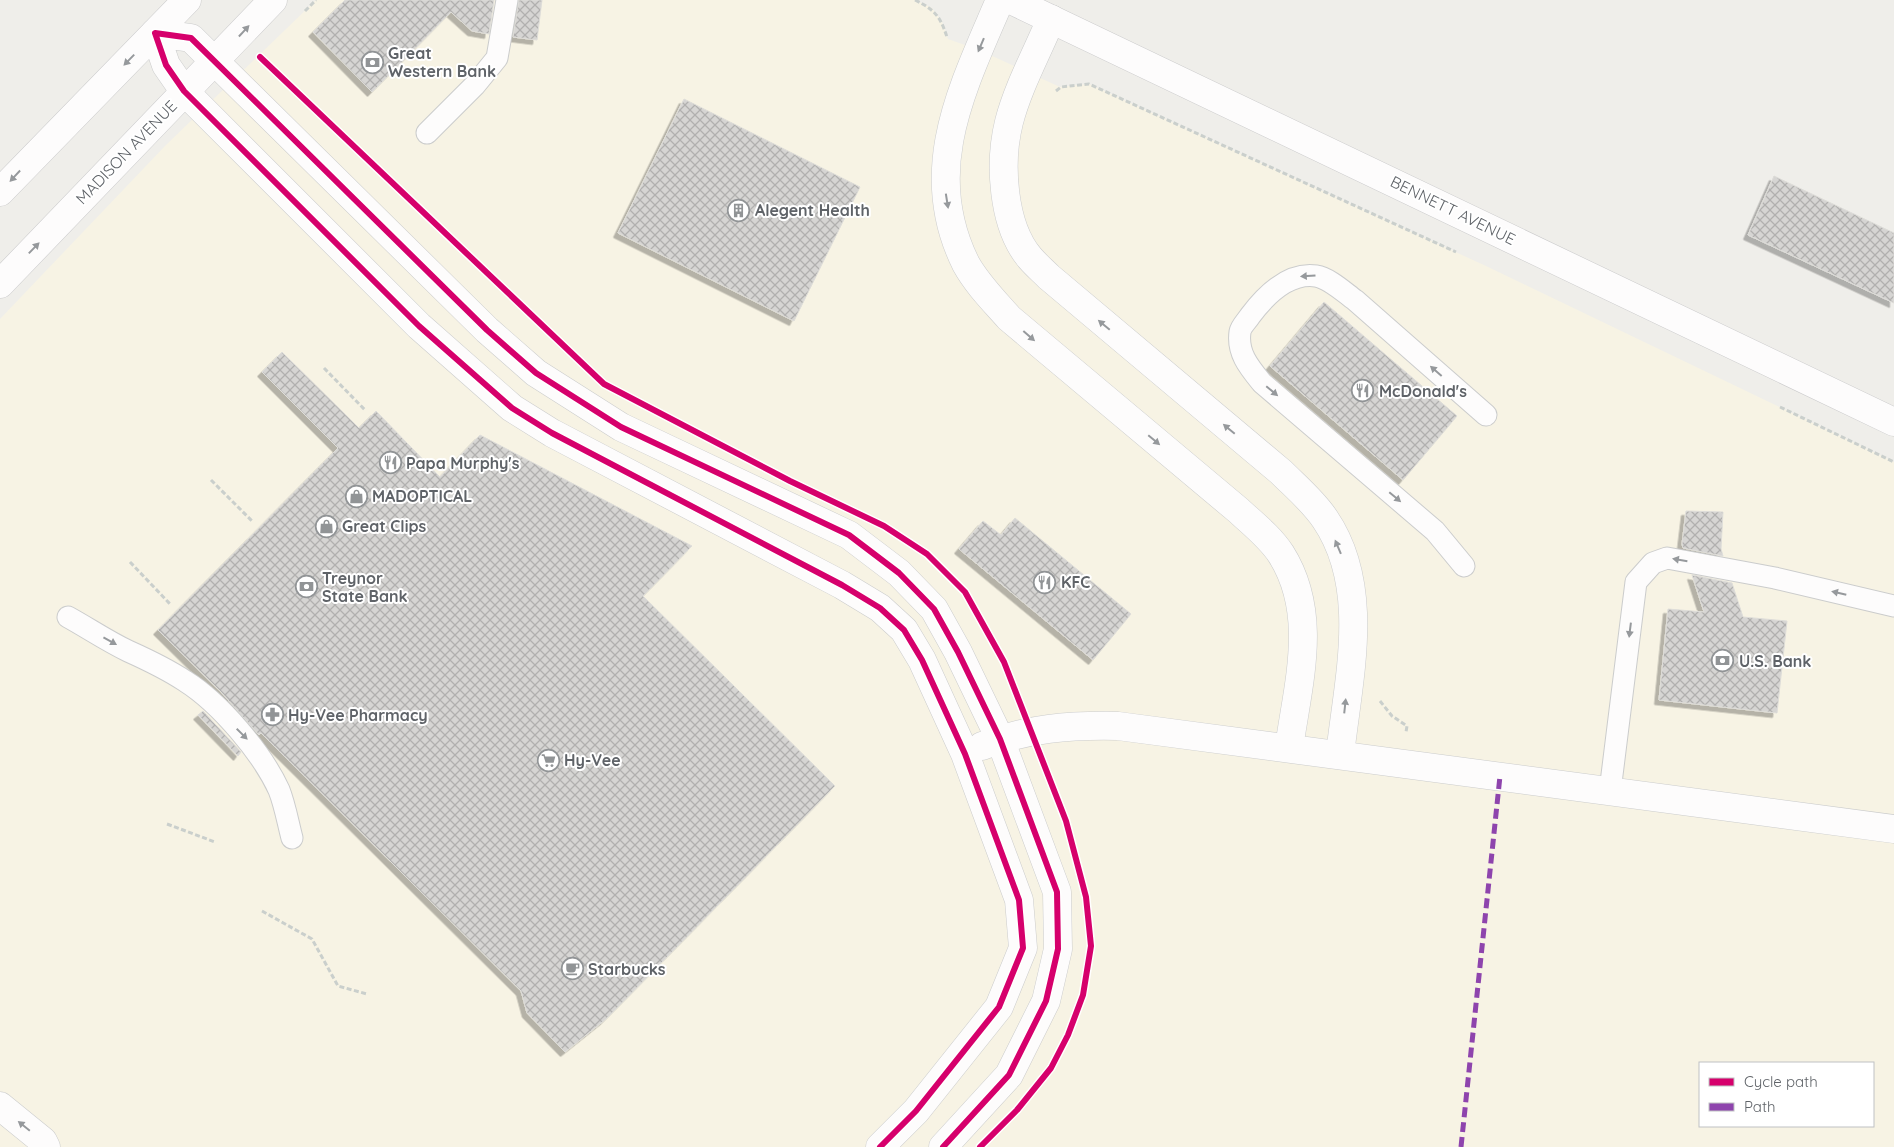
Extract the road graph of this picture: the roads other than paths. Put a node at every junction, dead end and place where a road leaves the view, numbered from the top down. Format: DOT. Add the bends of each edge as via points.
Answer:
graph roads {
  1 [pos="188,0"];
  2 [pos="273,0"];
  3 [pos="507,0"];
  4 [pos="1000,0"];
  5 [pos="1011,0"];
  6 [pos="1051,19"];
  7 [pos="155,33"];
  8 [pos="214,63"];
  9 [pos="184,91"];
  10 [pos="426,133"];
  11 [pos="0,192"];
  12 [pos="0,284"];
  13 [pos="1486,415"];
  14 [pos="1894,422"];
  15 [pos="1464,566"];
  16 [pos="1894,606"];
  17 [pos="68,617"];
  18 [pos="1000,739"];
  19 [pos="1289,748"];
  20 [pos="965,754"];
  21 [pos="1340,755"];
  22 [pos="1610,791"];
  23 [pos="1894,829"];
  24 [pos="292,838"];
  25 [pos="0,1106"];
  26 [pos="46,1147"];
  27 [pos="880,1147"];
  28 [pos="943,1147"];
  1 -- 7 [label="street"];
  8 -- 2 [label="street, MADISON AVENUE, one-way"];
  3 -- 10 [label="lane" via="497,58 475,86"];
  4 -- 19 [label="street, one-way" via="960,94 944,167 946,200 966,265 1008,318 1262,531 1281,553 1294,577 1305,628"];
  5 -- 6 [label="street, BENNETT AVENUE"];
  6 -- 14 [label="street, BENNETT AVENUE"];
  21 -- 6 [label="street, one-way" via="1353,604 1350,576 1326,520 1280,472 1049,277 1029,257 1015,234 1004,179 1009,123"];
  7 -- 8 [label="street" via="191,38"];
  7 -- 9 [label="street" via="166,65"];
  7 -- 11 [label="street, one-way"];
  8 -- 9 [label="street, MADISON AVENUE"];
  8 -- 18 [label="street" via="487,330 536,373 621,427 849,535 899,573 934,609"];
  12 -- 9 [label="street, MADISON AVENUE, one-way"];
  9 -- 20 [label="street" via="419,326 512,408 552,434 842,585 880,608 904,630 922,660"];
  13 -- 15 [label="lane, one-way" via="1354,300 1317,276 1300,276 1279,286 1258,305 1240,330 1240,349 1247,365 1262,383 1435,530"];
  16 -- 22 [label="lane, one-way" via="1775,578 1667,558 1653,563 1636,582"];
  17 -- 24 [label="lane, one-way" via="188,682 211,703 251,743 280,792"];
  18 -- 19 [label="street" via="1054,726 1118,726"];
  18 -- 20 [label="street"];
  18 -- 28 [label="street" via="1057,892 1058,949 1046,1001 1009,1075"];
  19 -- 21 [label="street"];
  20 -- 27 [label="street" via="1019,900 1023,948 999,1007 916,1111"];
  21 -- 22 [label="street"];
  22 -- 23 [label="street"];
  26 -- 25 [label="street, one-way"];
}
